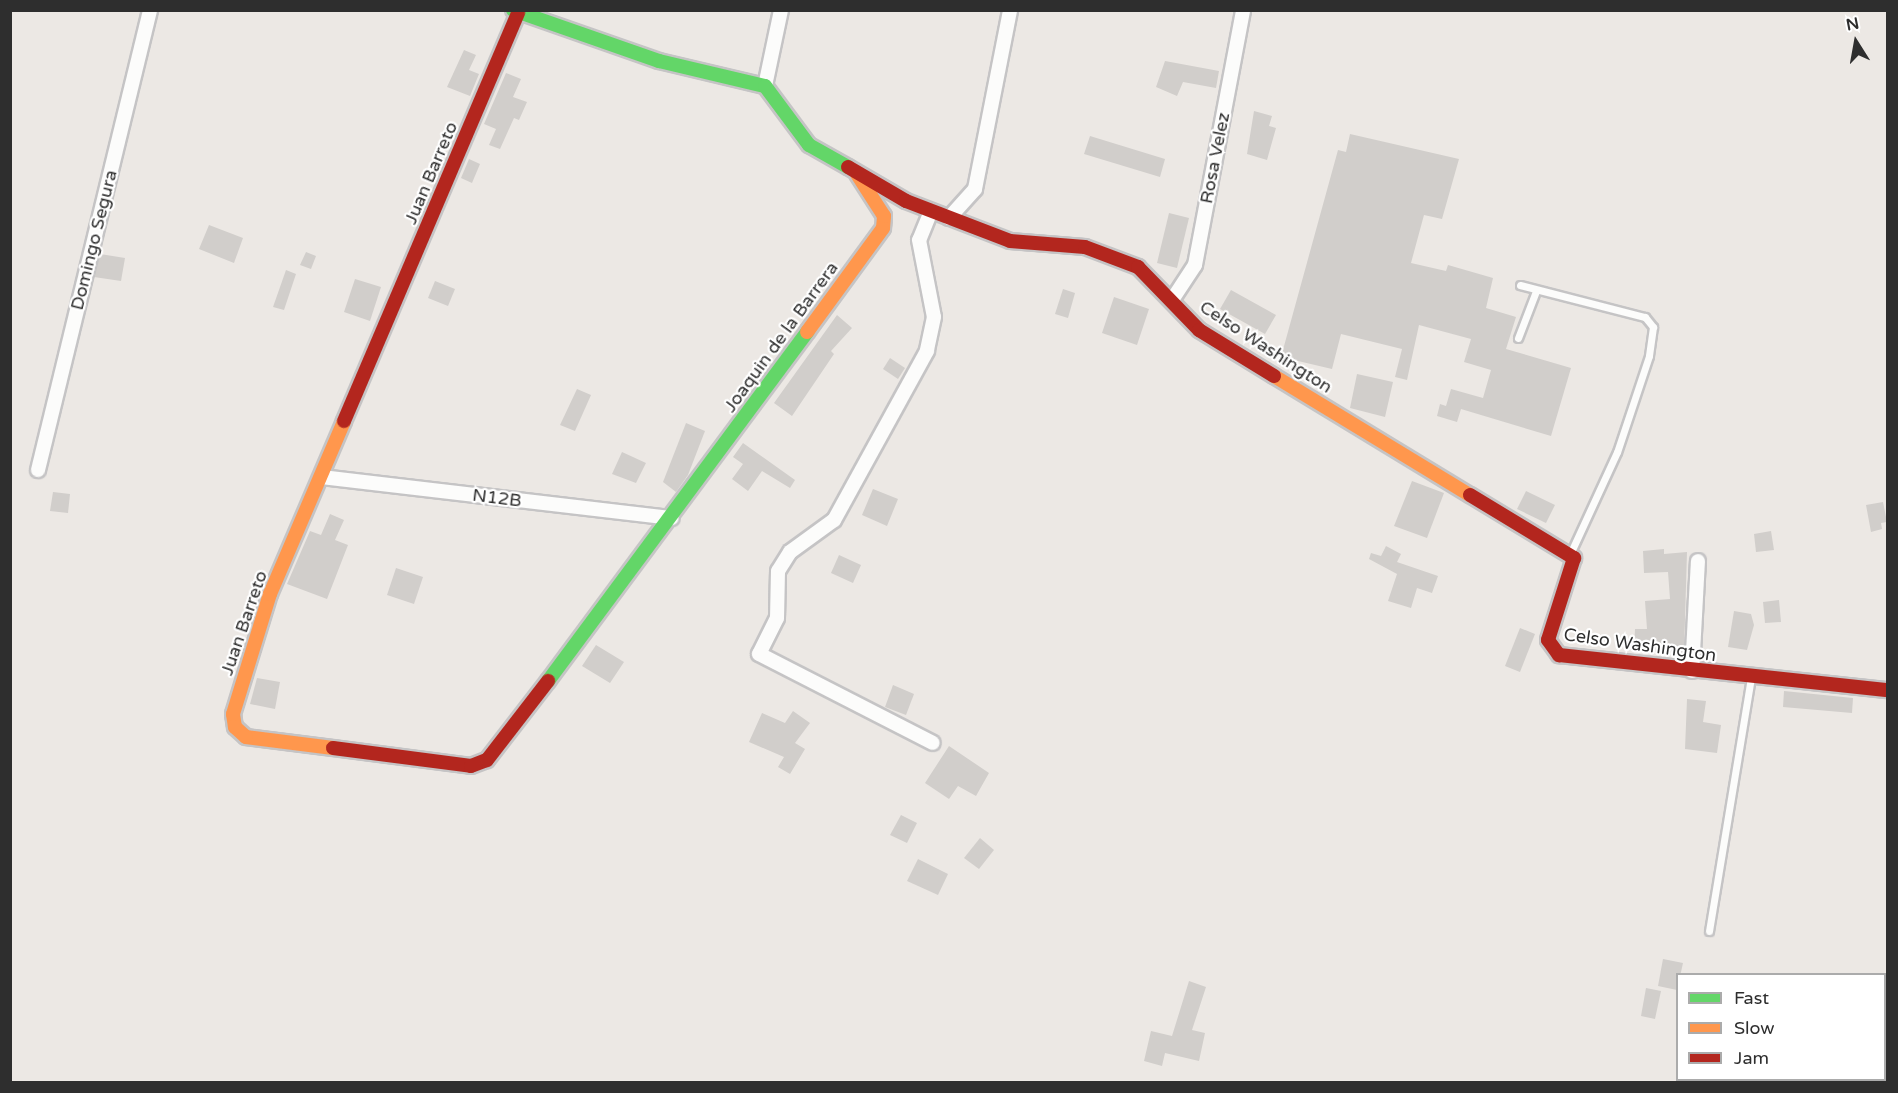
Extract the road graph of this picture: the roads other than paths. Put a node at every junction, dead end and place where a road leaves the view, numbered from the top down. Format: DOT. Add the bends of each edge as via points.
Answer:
graph roads {
  1 [pos="150,10"];
  2 [pos="781,10"];
  3 [pos="1010,10"];
  4 [pos="1243,10"];
  5 [pos="516,12"];
  6 [pos="765,86"];
  7 [pos="857,174"];
  8 [pos="931,211"];
  9 [pos="949,218"];
  10 [pos="1520,285"];
  11 [pos="1536,291"];
  12 [pos="1172,300"];
  13 [pos="1518,338"];
  14 [pos="38,470"];
  15 [pos="322,477"];
  16 [pos="672,518"];
  17 [pos="1570,554"];
  18 [pos="1698,561"];
  19 [pos="1692,671"];
  20 [pos="1751,677"];
  21 [pos="1887,690"];
  22 [pos="933,743"];
  23 [pos="1709,931"];
  1 -- 14 [label="street, Domingo Segura"];
  2 -- 6 [label="street"];
  3 -- 9 [label="street" via="975,189"];
  4 -- 12 [label="street, Rosa Velez" via="1195,265"];
  5 -- 6 [label="street" via="659,61"];
  5 -- 15 [label="street, Juan Barreto"];
  6 -- 7 [label="street, Celso Washington" via="809,145"];
  7 -- 8 [label="street, Celso Washington"];
  7 -- 16 [label="street, Joaquin de la Barrera" via="884,216 883,228"];
  8 -- 9 [label="street, Celso Washington"];
  8 -- 22 [label="street" via="919,240 934,317 927,351 834,520 790,552 778,571 777,618 759,654"];
  9 -- 12 [label="street, Celso Washington" via="1010,241 1085,247 1111,254 1138,267"];
  10 -- 11 [label="lane"];
  11 -- 13 [label="lane"];
  11 -- 17 [label="lane" via="1645,317 1653,327 1649,356 1617,452"];
  12 -- 17 [label="street, Celso Washington" via="1199,330"];
  15 -- 16 [label="street, N12B"];
  15 -- 16 [label="street, Juan Barreto" via="270,594 232,714 235,727 246,737 480,765"];
  17 -- 19 [label="street, Celso Washington" via="1574,563 1548,640 1551,649 1559,654"];
  18 -- 19 [label="street"];
  19 -- 20 [label="street, Celso Washington"];
  20 -- 21 [label="street, Celso Washington"];
  20 -- 23 [label="lane"];
}
